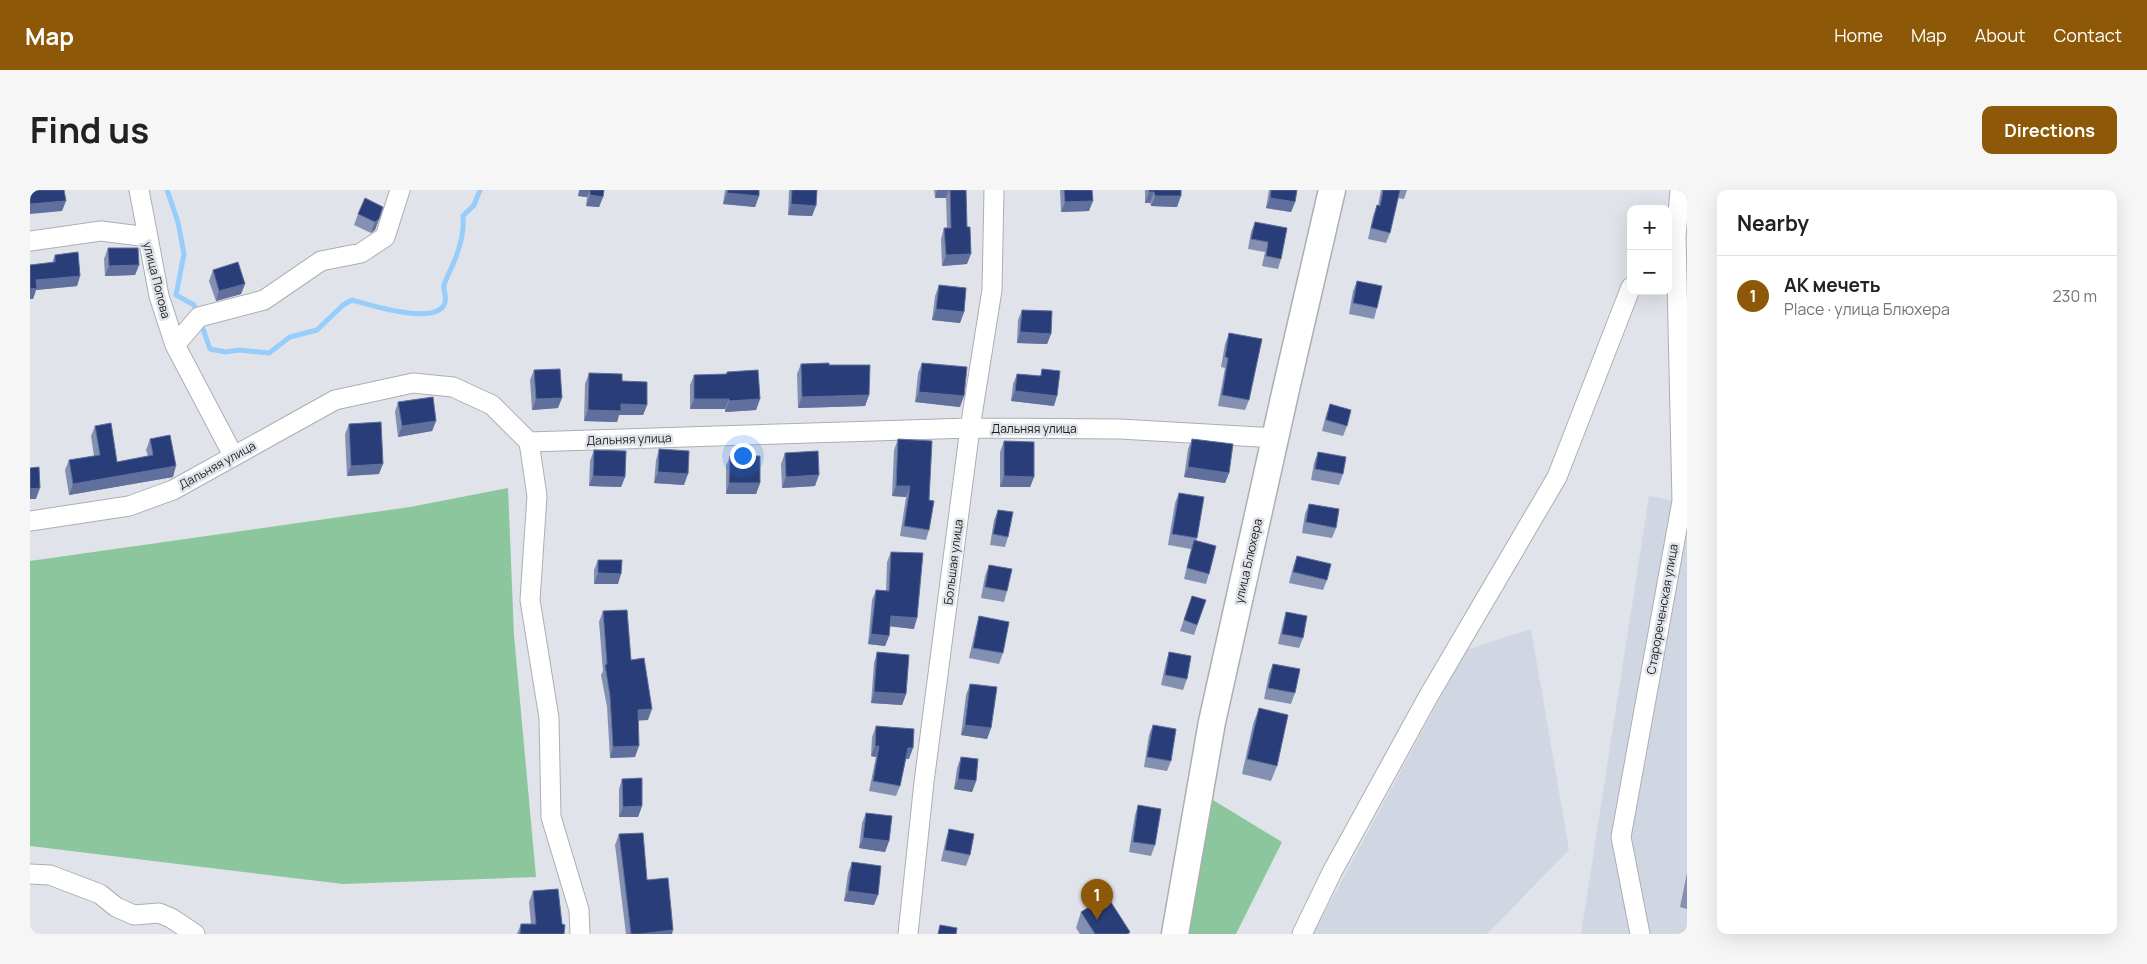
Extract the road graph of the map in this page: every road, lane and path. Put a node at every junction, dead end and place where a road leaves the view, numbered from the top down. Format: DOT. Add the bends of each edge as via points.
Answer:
graph roads {
  1 [pos="139,190"];
  2 [pos="400,190"];
  3 [pos="994,190"];
  4 [pos="1332,190"];
  5 [pos="1680,190"];
  6 [pos="148,238"];
  7 [pos="1672,239"];
  8 [pos="30,241"];
  9 [pos="1628,295"];
  10 [pos="175,345"];
  11 [pos="970,428"];
  12 [pos="1276,438"];
  13 [pos="529,442"];
  14 [pos="233,455"];
  15 [pos="30,521"];
  16 [pos="30,874"];
  17 [pos="195,934"];
  18 [pos="580,934"];
  19 [pos="908,934"];
  20 [pos="1175,934"];
  21 [pos="1302,934"];
  22 [pos="1640,934"];
  1 -- 6 [label="street"];
  2 -- 10 [label="street" via="385,237 361,253 321,261 264,300 199,317"];
  3 -- 11 [label="street, Большая улица" via="992,290"];
  4 -- 12 [label="main road, улица Блюхера"];
  5 -- 7 [label="street, Старореченская улица"];
  6 -- 8 [label="street, улица Попова" via="101,231"];
  6 -- 10 [label="street, улица Попова" via="159,296"];
  7 -- 22 [label="street, Старореченская улица" via="1682,501 1621,836"];
  9 -- 21 [label="street" via="1557,477 1428,697 1332,872"];
  10 -- 14 [label="street, улица Попова"];
  11 -- 12 [label="street, Дальняя улица" via="1120,428"];
  11 -- 13 [label="street, Дальняя улица"];
  11 -- 19 [label="street, Большая улица" via="924,782"];
  12 -- 20 [label="main road, улица Блюхера" via="1212,722"];
  13 -- 14 [label="street, Дальняя улица" via="492,405 454,387 413,384 335,400"];
  13 -- 18 [label="street" via="537,496 530,600 549,718 551,817 579,910"];
  14 -- 15 [label="street, Дальняя улица" via="173,490 129,506"];
  16 -- 17 [label="street" via="50,875 100,894 116,907 134,915 159,913"];
}
